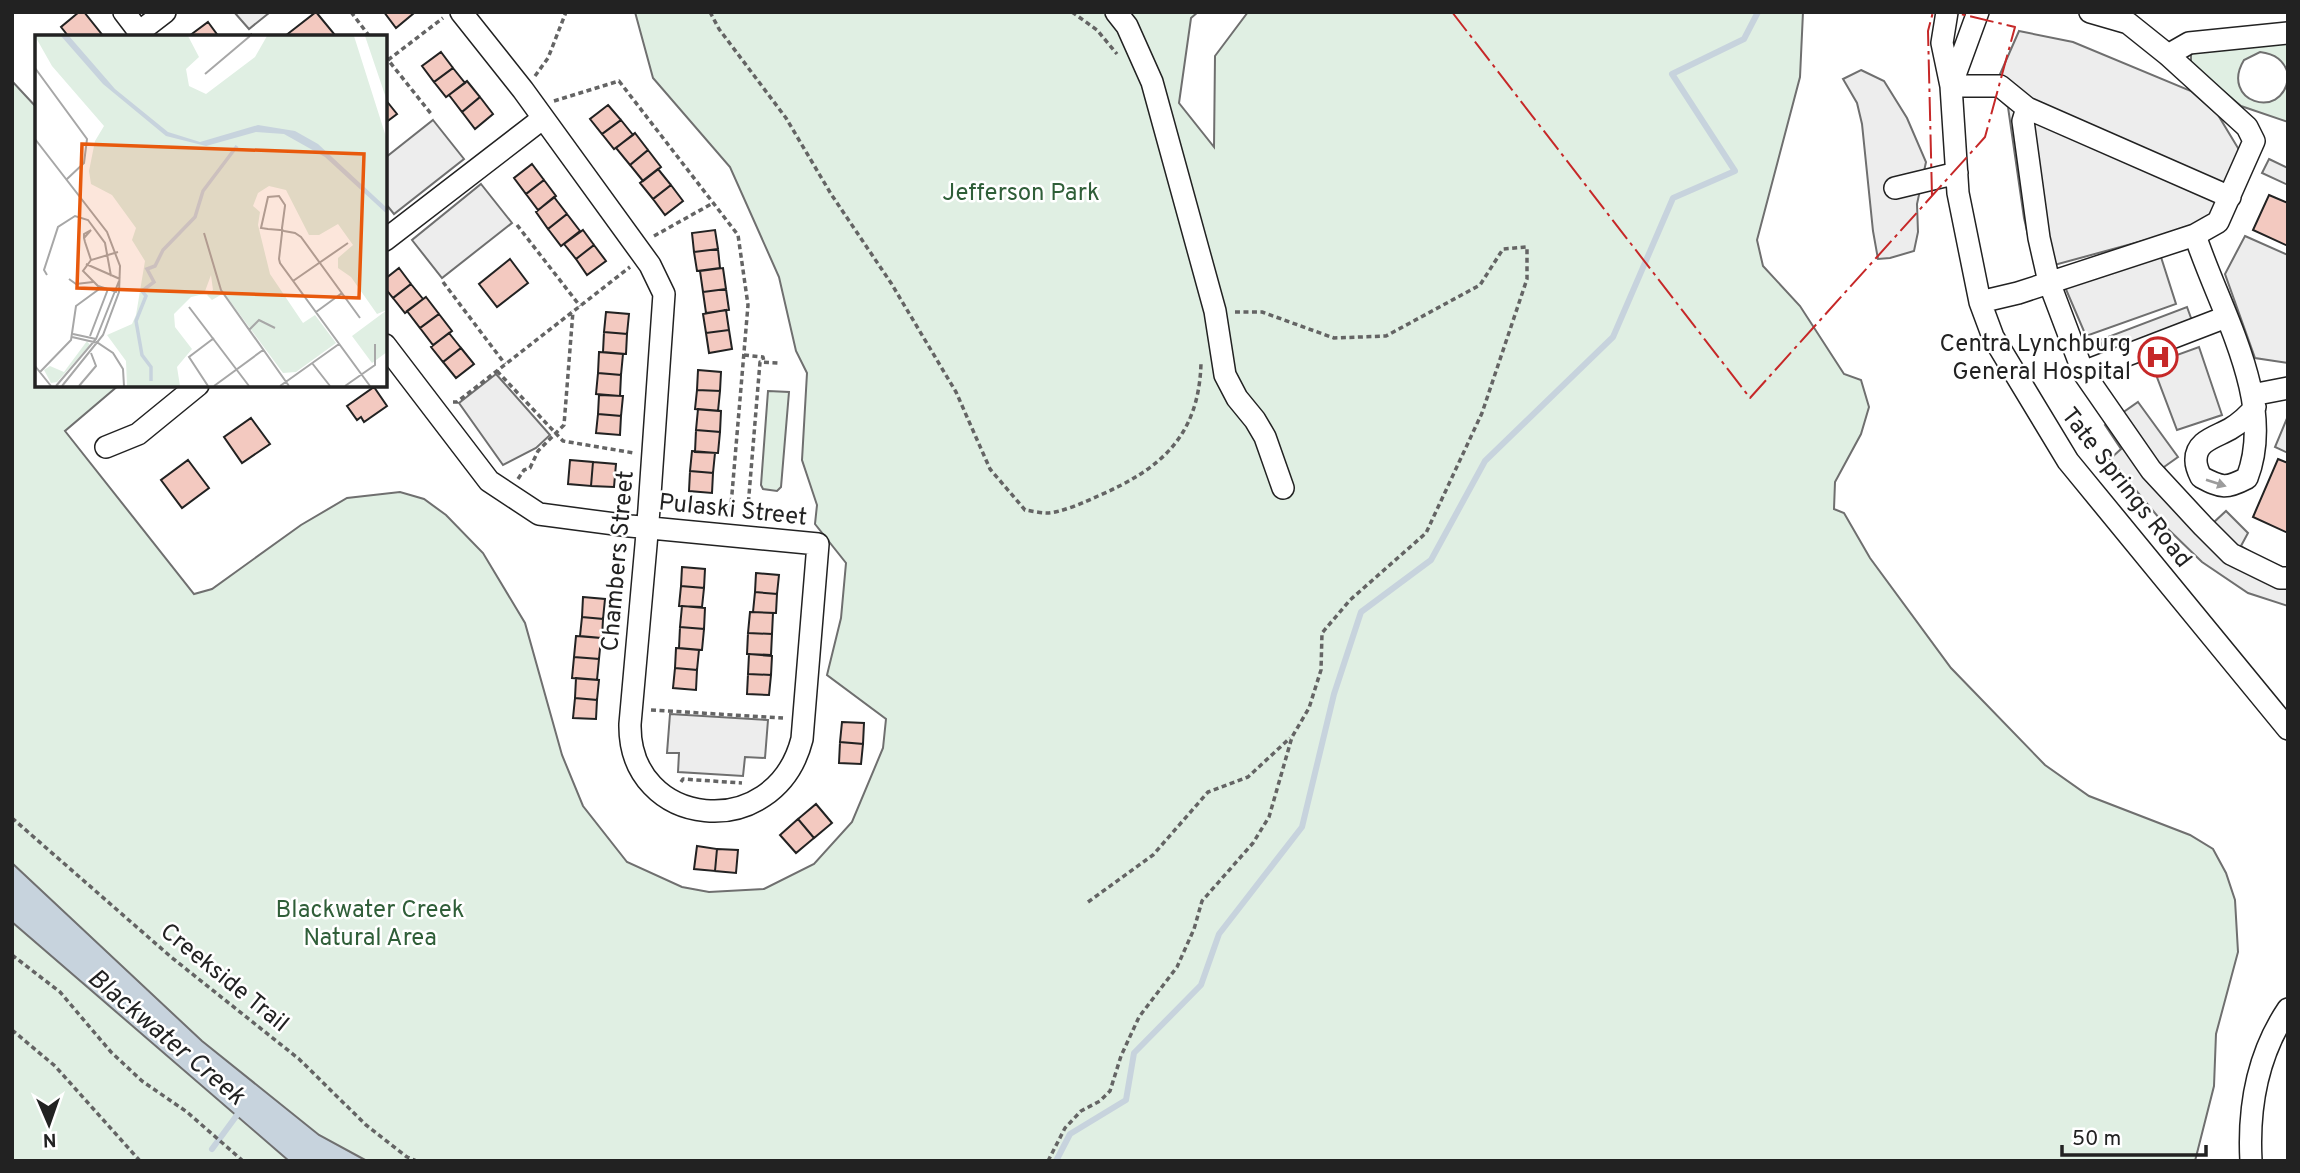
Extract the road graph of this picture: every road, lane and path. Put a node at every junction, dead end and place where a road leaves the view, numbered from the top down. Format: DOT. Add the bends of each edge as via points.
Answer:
graph roads {
  1 [pos="124,12"];
  2 [pos="165,12"];
  3 [pos="351,12"];
  4 [pos="566,12"];
  5 [pos="710,12"];
  6 [pos="1072,12"];
  7 [pos="1116,12"];
  8 [pos="1948,12"];
  9 [pos="1978,12"];
  10 [pos="2092,12"];
  11 [pos="453,14"];
  12 [pos="2288,33"];
  13 [pos="141,34"];
  14 [pos="368,35"];
  15 [pos="2168,55"];
  16 [pos="387,58"];
  17 [pos="1122,60"];
  18 [pos="532,80"];
  19 [pos="1951,86"];
  20 [pos="2027,108"];
  21 [pos="546,111"];
  22 [pos="432,115"];
  23 [pos="1957,173"];
  24 [pos="1895,188"];
  25 [pos="2230,197"];
  26 [pos="713,203"];
  27 [pos="517,225"];
  28 [pos="2195,235"];
  29 [pos="653,236"];
  30 [pos="387,238"];
  31 [pos="634,263"];
  32 [pos="443,282"];
  33 [pos="2049,282"];
  34 [pos="1980,302"];
  35 [pos="580,306"];
  36 [pos="573,311"];
  37 [pos="1238,312"];
  38 [pos="2226,317"];
  39 [pos="387,348"];
  40 [pos="744,355"];
  41 [pos="1200,355"];
  42 [pos="764,362"];
  43 [pos="779,363"];
  44 [pos="505,364"];
  45 [pos="497,371"];
  46 [pos="2083,372"];
  47 [pos="196,387"];
  48 [pos="2288,388"];
  49 [pos="448,403"];
  50 [pos="555,433"];
  51 [pos="106,447"];
  52 [pos="639,454"];
  53 [pos="520,486"];
  54 [pos="1283,488"];
  55 [pos="730,518"];
  56 [pos="747,520"];
  57 [pos="647,527"];
  58 [pos="818,544"];
  59 [pos="2288,578"];
  60 [pos="651,710"];
  61 [pos="789,718"];
  62 [pos="2288,729"];
  63 [pos="1292,737"];
  64 [pos="678,787"];
  65 [pos="745,791"];
  66 [pos="12,818"];
  67 [pos="1088,902"];
  68 [pos="12,955"];
  69 [pos="2288,1009"];
  70 [pos="12,1030"];
  71 [pos="140,1161"];
  72 [pos="243,1161"];
  73 [pos="417,1161"];
  74 [pos="1048,1161"];
  75 [pos="2251,1161"];
  1 -- 13 [label="street"];
  2 -- 13 [label="street"];
  3 -- 14 [label="path"];
  4 -- 18 [label="path" via="548,58"];
  5 -- 41 [label="path" via="786,118 891,283 956,392 990,469 1025,510 1048,514 1086,501 1131,482 1160,462 1181,436 1196,401"];
  6 -- 17 [label="path" via="1097,30"];
  7 -- 54 [label="street" via="1152,82 1215,311 1224,375 1265,437"];
  8 -- 19 [label="street, Tate Springs Road" via="1942,43"];
  9 -- 19 [label="street, Tate Springs Road"];
  10 -- 15 [label="street" via="2127,23"];
  11 -- 16 [label="path"];
  11 -- 21 [label="street, Chambers Street"];
  12 -- 15 [label="street" via="2189,43"];
  15 -- 25 [label="street" via="2247,127 2254,141"];
  16 -- 22 [label="path"];
  19 -- 20 [label="street" via="2000,86"];
  19 -- 23 [label="street, Tate Springs Road"];
  20 -- 25 [label="street"];
  20 -- 33 [label="street" via="2023,121"];
  21 -- 26 [label="path" via="619,82"];
  21 -- 30 [label="street"];
  21 -- 57 [label="street, Chambers Street" via="650,265 664,294"];
  23 -- 24 [label="street"];
  23 -- 34 [label="street, Tate Springs Road"];
  25 -- 28 [label="street" via="2218,222"];
  26 -- 29 [label="path"];
  26 -- 40 [label="path" via="738,235 748,305"];
  27 -- 35 [label="path"];
  28 -- 33 [label="street"];
  28 -- 38 [label="street"];
  31 -- 35 [label="path"];
  32 -- 44 [label="path"];
  33 -- 34 [label="street"];
  33 -- 46 [label="street"];
  34 -- 62 [label="street, Tate Springs Road" via="1993,337 2068,461"];
  35 -- 36 [label="path"];
  36 -- 44 [label="path"];
  36 -- 50 [label="path" via="564,425"];
  37 -- 63 [label="path" via="1262,312 1334,338 1387,337 1480,285 1503,249 1527,247 1527,279 1482,413 1426,533 1350,600 1322,633 1321,670 1309,708"];
  38 -- 46 [label="street"];
  38 -- 48 [label="street" via="2253,401"];
  39 -- 57 [label="street, Pulaski Street" via="489,481 539,514"];
  40 -- 42 [label="path" via="764,357"];
  40 -- 55 [label="path"];
  42 -- 43 [label="path"];
  42 -- 56 [label="path" via="760,362"];
  44 -- 45 [label="path"];
  45 -- 49 [label="path" via="457,402"];
  45 -- 50 [label="path"];
  46 -- 59 [label="street" via="2151,470 2203,526 2231,554"];
  47 -- 51 [label="street" via="138,434"];
  50 -- 52 [label="path" via="563,441"];
  50 -- 53 [label="path" via="538,450 530,468 519,475"];
  57 -- 58 [label="street, Pulaski Street"];
  57 -- 58 [label="street, Chambers Street" via="629,739 639,766 657,789 681,805 709,811 757,802 782,782 798,754"];
  60 -- 61 [label="path"];
  63 -- 67 [label="path" via="1248,777 1208,792 1153,855"];
  63 -- 74 [label="path" via="1269,817 1253,843 1202,901 1177,967 1139,1017 1110,1091 1065,1128"];
  64 -- 65 [label="path" via="683,779 743,783"];
  66 -- 73 [label="path, Creekside Trail" via="171,957 299,1059 366,1125"];
  68 -- 72 [label="path" via="60,992 142,1082 187,1112"];
  69 -- 75 [label="street" via="2263,1057 2253,1093"];
  70 -- 71 [label="path" via="55,1066"];
}
